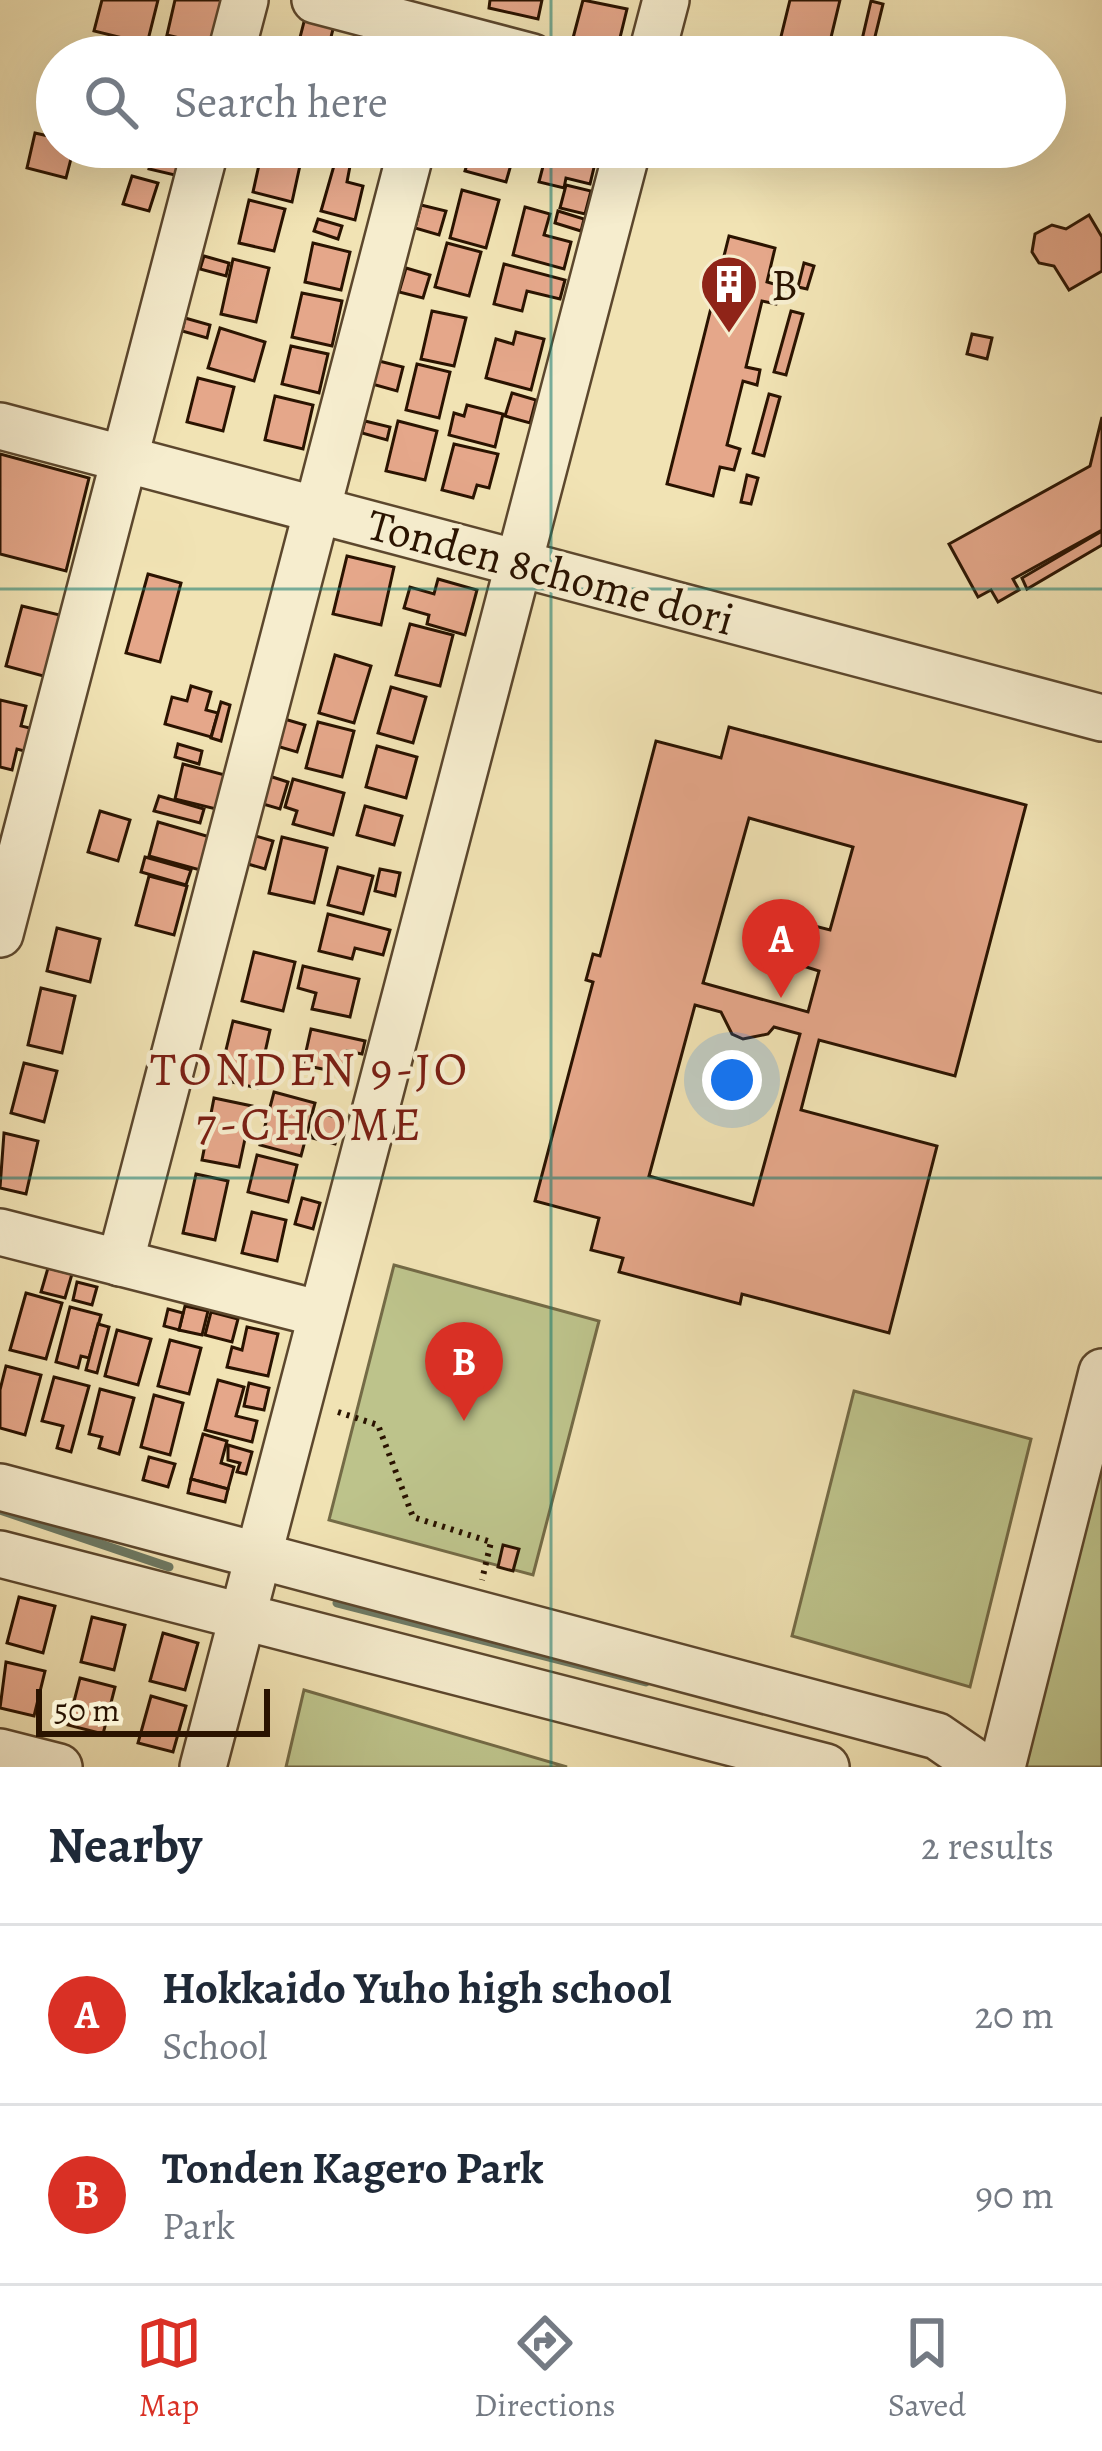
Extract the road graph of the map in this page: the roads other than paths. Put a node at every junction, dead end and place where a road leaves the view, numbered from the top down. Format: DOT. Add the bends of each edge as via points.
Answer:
graph roads {
  1 [pos="245,0"];
  2 [pos="315,0"];
  3 [pos="666,0"];
  4 [pos="443,30"];
  5 [pos="236,36"];
  6 [pos="657,36"];
  7 [pos="201,168"];
  8 [pos="407,168"];
  9 [pos="623,168"];
  10 [pos="0,426"];
  11 [pos="125,458"];
  12 [pos="318,508"];
  13 [pos="520,565"];
  14 [pos="1102,718"];
  15 [pos="0,934"];
  16 [pos="0,1232"];
  17 [pos="120,1263"];
  18 [pos="321,1314"];
  19 [pos="1102,1372"];
  20 [pos="0,1487"];
  21 [pos="0,1554"];
  22 [pos="258,1556"];
  23 [pos="242,1619"];
  24 [pos="0,1752"];
  25 [pos="58,1767"];
  26 [pos="203,1767"];
  27 [pos="826,1767"];
  28 [pos="982,1767"];
  29 [pos="1002,1767"];
  1 -- 5 [label="street"];
  2 -- 4 [label="street"];
  3 -- 6 [label="street"];
  7 -- 11 [label="street"];
  8 -- 12 [label="street"];
  9 -- 13 [label="street"];
  10 -- 11 [label="street, Tonden 8chome dori"];
  11 -- 12 [label="street, Tonden 8chome dori"];
  11 -- 15 [label="street"];
  12 -- 13 [label="street, Tonden 8chome dori"];
  12 -- 17 [label="street"];
  13 -- 14 [label="street, Tonden 8chome dori"];
  13 -- 18 [label="street"];
  16 -- 17 [label="street"];
  17 -- 18 [label="street"];
  18 -- 22 [label="street"];
  19 -- 29 [label="street"];
  20 -- 22 [label="street"];
  21 -- 23 [label="street"];
  22 -- 23 [label="street"];
  22 -- 28 [label="street" via="937,1736"];
  23 -- 26 [label="street"];
  23 -- 27 [label="street"];
  24 -- 25 [label="street"];
}
